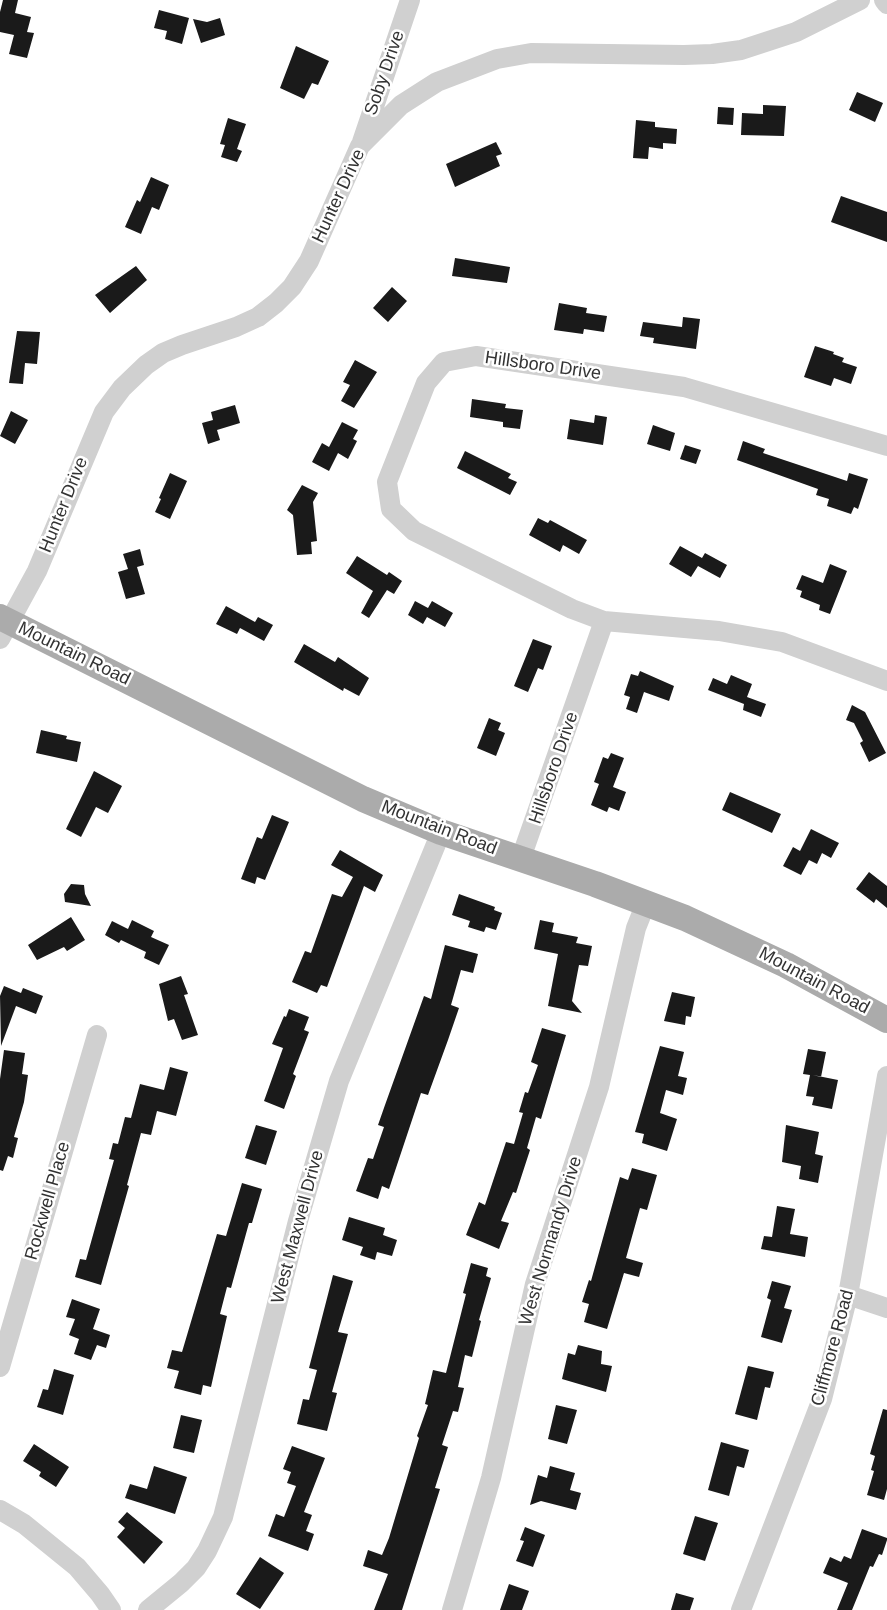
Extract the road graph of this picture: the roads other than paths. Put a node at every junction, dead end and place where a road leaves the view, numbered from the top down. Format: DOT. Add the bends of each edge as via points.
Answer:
graph roads {
  1 [pos="410,0"];
  2 [pos="860,0"];
  3 [pos="884,0"];
  4 [pos="887,4"];
  5 [pos="360,146"];
  6 [pos="887,446"];
  7 [pos="604,621"];
  8 [pos="2,626"];
  9 [pos="887,681"];
  10 [pos="441,832"];
  11 [pos="521,858"];
  12 [pos="646,903"];
  13 [pos="887,1020"];
  14 [pos="96,1035"];
  15 [pos="887,1076"];
  16 [pos="848,1295"];
  17 [pos="887,1308"];
  18 [pos="0,1367"];
  19 [pos="0,1510"];
  20 [pos="110,1610"];
  21 [pos="148,1610"];
  22 [pos="452,1610"];
  23 [pos="741,1610"];
  1 -- 5 [label="street, Soby Drive"];
  2 -- 5 [label="street, Hunter Drive" via="796,32 741,50 693,55 531,53 497,59 437,82 401,104"];
  3 -- 4 [label="street"];
  5 -- 8 [label="street, Hunter Drive" via="309,261 292,287 258,317 163,354 131,378 104,412 37,571"];
  6 -- 7 [label="street, Hillsboro Drive" via="684,387 476,356 444,362 426,383 387,482 391,509 414,530 572,609"];
  7 -- 9 [label="street, Hillsboro Drive" via="719,631 782,642"];
  7 -- 11 [label="street, Hillsboro Drive"];
  8 -- 10 [label="main road, Mountain Road" via="363,799"];
  10 -- 11 [label="main road, Mountain Road"];
  10 -- 21 [label="street, West Maxwell Drive" via="339,1081 298,1221 223,1517 196,1568"];
  11 -- 12 [label="main road, Mountain Road"];
  12 -- 13 [label="main road, Mountain Road" via="729,937"];
  12 -- 22 [label="street, West Normandy Drive" via="636,928 599,1087 535,1284 491,1478"];
  14 -- 18 [label="street, Rockwell Place"];
  15 -- 16 [label="street, Cliffmore Road"];
  16 -- 17 [label="street"];
  16 -- 23 [label="street, Cliffmore Road" via="822,1399"];
  19 -- 20 [label="street" via="24,1524 77,1567"];
}
